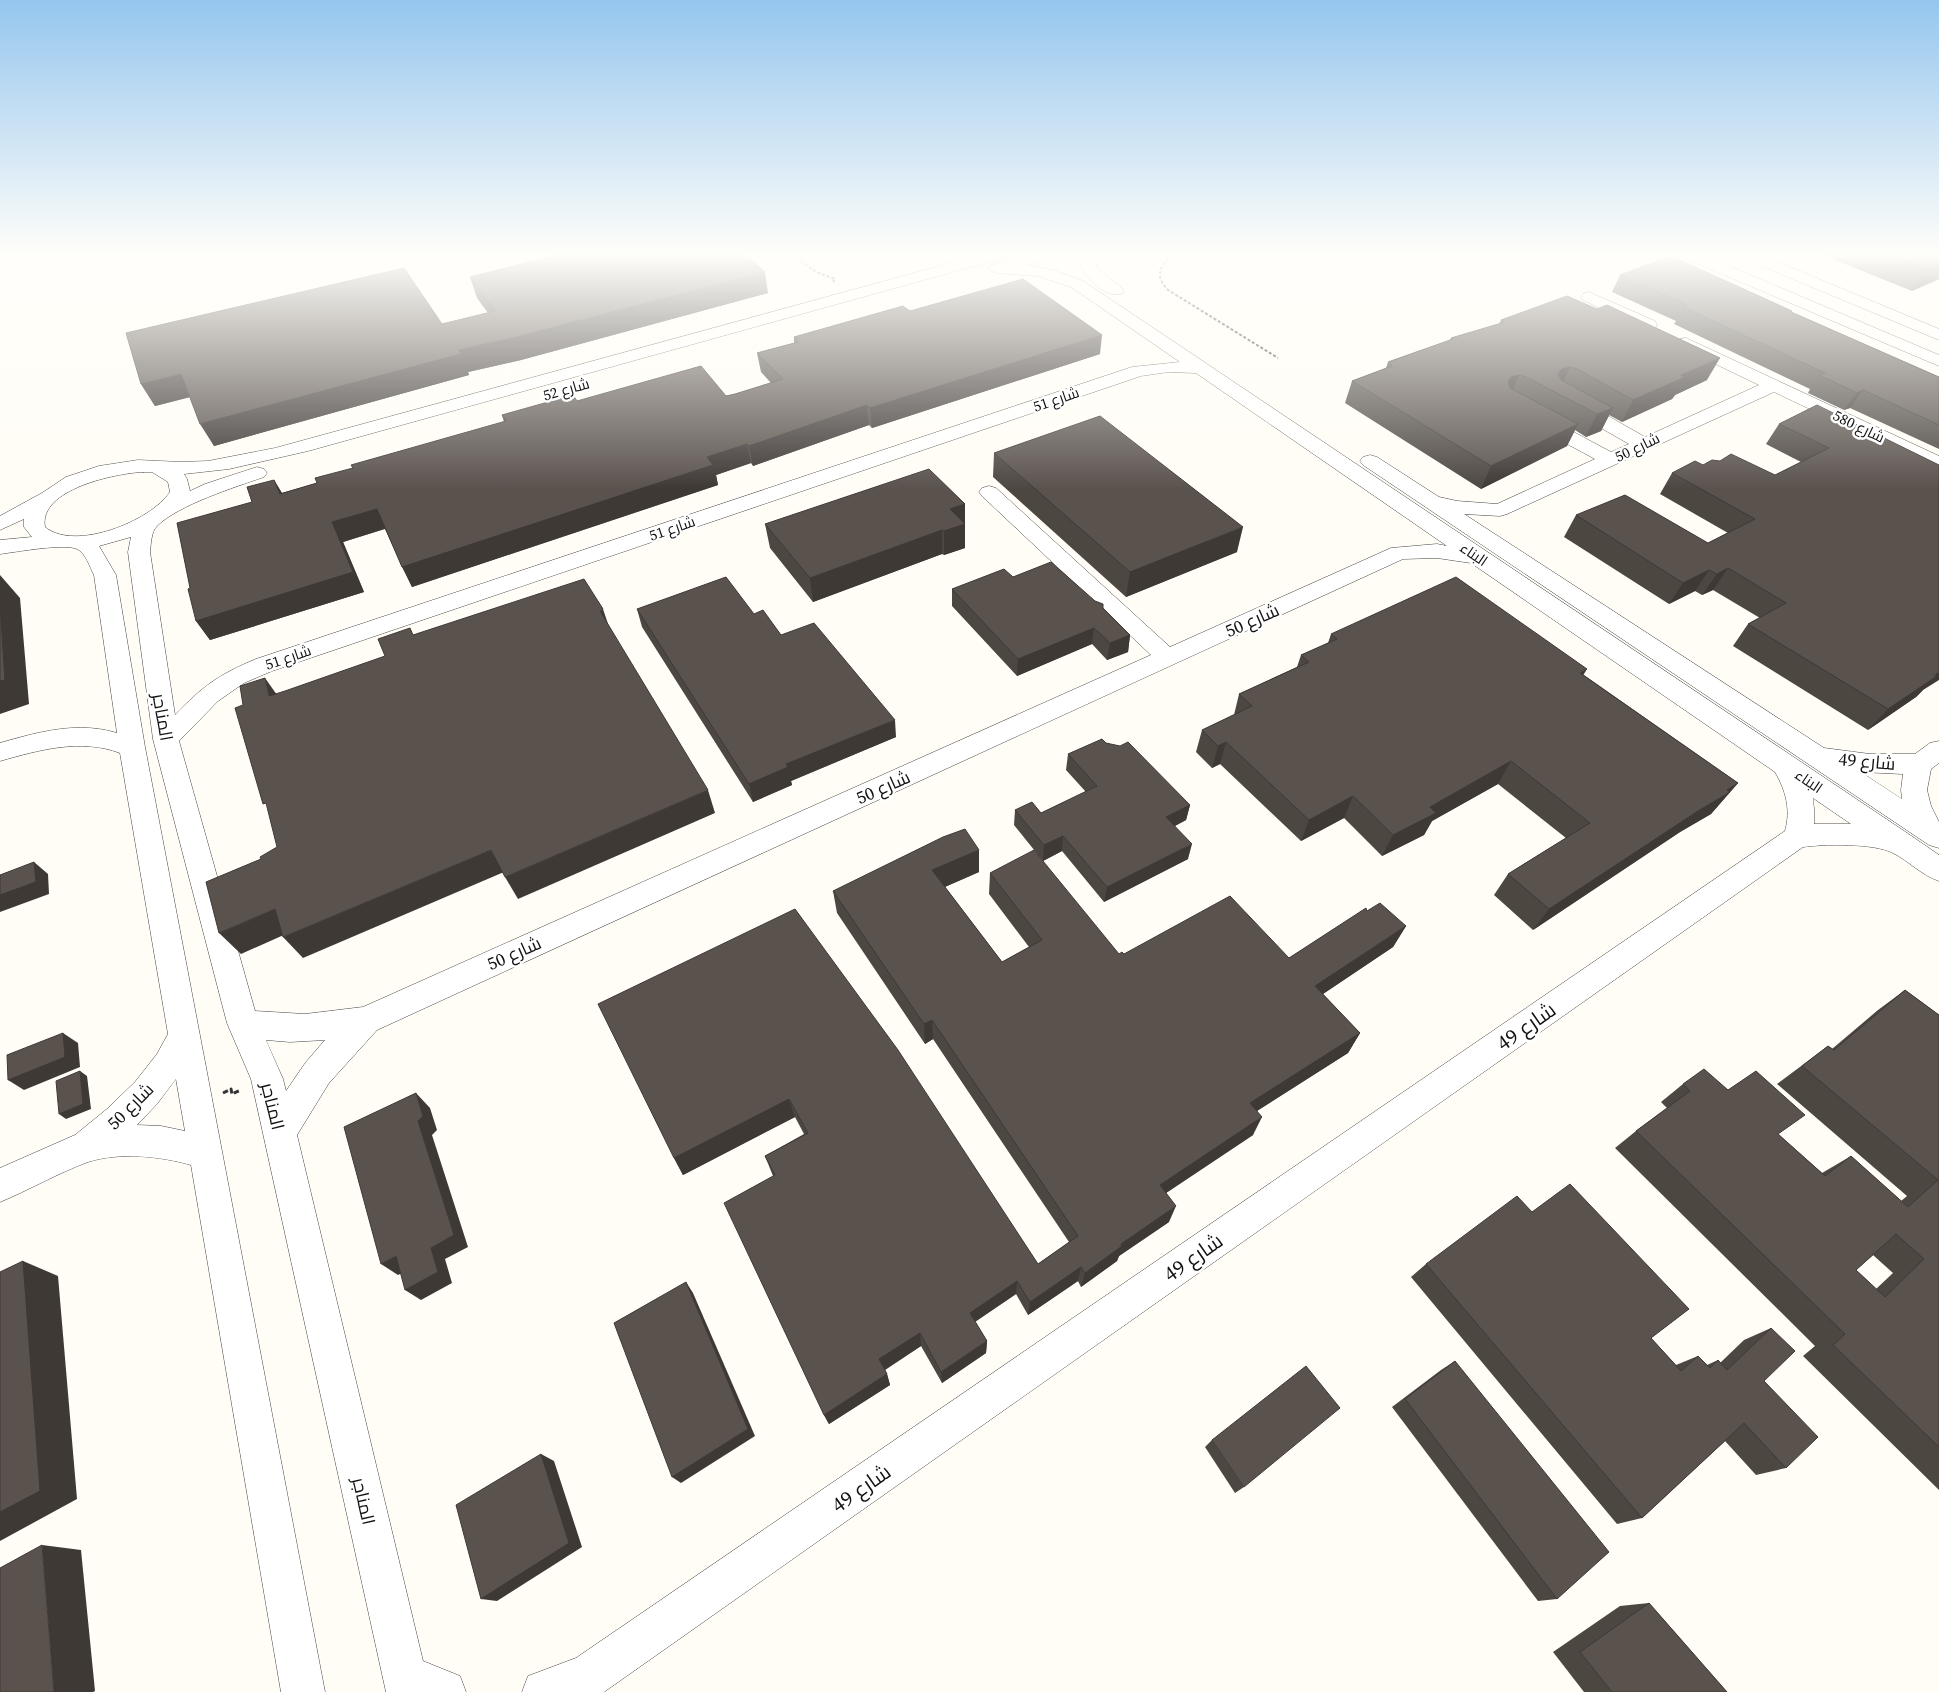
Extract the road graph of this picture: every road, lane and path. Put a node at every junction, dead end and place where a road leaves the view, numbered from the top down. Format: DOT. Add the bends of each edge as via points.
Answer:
graph roads {
  1 [pos="724,331"];
  2 [pos="772,331"];
  3 [pos="1156,331"];
  4 [pos="1167,331"];
  5 [pos="1233,331"];
  6 [pos="1662,331"];
  7 [pos="1866,331"];
  8 [pos="1278,358"];
  9 [pos="1208,362"];
  10 [pos="1939,362"];
  11 [pos="1774,385"];
  12 [pos="1559,396"];
  13 [pos="1517,410"];
  14 [pos="1644,444"];
  15 [pos="1354,449"];
  16 [pos="1611,460"];
  17 [pos="1939,464"];
  18 [pos="158,467"];
  19 [pos="989,492"];
  20 [pos="50,497"];
  21 [pos="1428,499"];
  22 [pos="1405,507"];
  23 [pos="1500,510"];
  24 [pos="158,517"];
  25 [pos="0,524"];
  26 [pos="70,542"];
  27 [pos="0,547"];
  28 [pos="1399,553"];
  29 [pos="1510,554"];
  30 [pos="1478,557"];
  31 [pos="1168,658"];
  32 [pos="166,739"];
  33 [pos="132,747"];
  34 [pos="0,752"];
  35 [pos="1815,754"];
  36 [pos="1929,757"];
  37 [pos="1783,764"];
  38 [pos="1934,834"];
  39 [pos="1797,837"];
  40 [pos="1900,843"];
  41 [pos="1939,870"];
  42 [pos="366,1020"];
  43 [pos="243,1023"];
  44 [pos="184,1036"];
  45 [pos="267,1079"];
  46 [pos="196,1105"];
  47 [pos="280,1133"];
  48 [pos="87,1146"];
  49 [pos="205,1154"];
  50 [pos="0,1185"];
  51 [pos="406,1684"];
  52 [pos="584,1684"];
  53 [pos="303,1692"];
  54 [pos="444,1692"];
  55 [pos="544,1692"];
  1 -- 18 [label="street, شارع 52" via="258,458 206,466"];
  2 -- 24 [label="street, شارع 52" via="251,474 212,488"];
  3 -- 9 [label="street, البناء"];
  4 -- 9 [label="street, البناء"];
  5 -- 8 [label="path"];
  6 -- 11 [label="street, شارع 580"];
  7 -- 10 [label="street"];
  9 -- 22 [label="street, البناء"];
  9 -- 32 [label="street, شارع 51" via="1138,372 264,665 209,695"];
  11 -- 14 [label="street, شارع 50"];
  11 -- 17 [label="street, شارع 580"];
  12 -- 14 [label="street"];
  13 -- 16 [label="street"];
  14 -- 16 [label="street, شارع 50"];
  15 -- 21 [label="street, البناء"];
  16 -- 23 [label="street, شارع 50"];
  18 -- 20 [label="street, شارع 52" via="123,467 103,471 83,478"];
  18 -- 24 [label="street, المناجر" via="179,479 181,488 178,498"];
  19 -- 31 [label="street"];
  20 -- 25 [label="street"];
  20 -- 26 [label="street, المناجر" via="34,518 36,528 43,536"];
  21 -- 23 [label="street, شارع 50" via="1457,507"];
  21 -- 29 [label="street, البناء"];
  22 -- 28 [label="street" via="1410,531"];
  22 -- 30 [label="street, البناء"];
  23 -- 29 [label="street" via="1497,518"];
  24 -- 26 [label="street, شارع 52" via="116,537"];
  24 -- 32 [label="street, المناجر" via="141,538 139,552"];
  26 -- 27 [label="street"];
  26 -- 33 [label="street, المناجر" via="93,552 105,575"];
  28 -- 30 [label="street, شارع 50" via="1437,551"];
  28 -- 31 [label="street, شارع 50"];
  29 -- 35 [label="street, البناء"];
  30 -- 37 [label="street, البناء"];
  31 -- 42 [label="street, شارع 50"];
  32 -- 43 [label="street, المناجر"];
  33 -- 34 [label="street" via="105,739 72,737"];
  33 -- 44 [label="street, المناجر"];
  35 -- 36 [label="street, شارع 49" via="1870,764"];
  35 -- 38 [label="street, البناء"];
  36 -- 38 [label="street, شارع 49" via="1914,778 1914,794 1919,812"];
  37 -- 39 [label="street" via="1795,783 1801,802 1802,820"];
  37 -- 40 [label="street, البناء"];
  39 -- 40 [label="street, شارع 49" via="1844,833"];
  39 -- 52 [label="street, شارع 49"];
  40 -- 41 [label="street, البناء"];
  42 -- 43 [label="street, شارع 50" via="299,1029"];
  42 -- 47 [label="street, شارع 50" via="324,1062"];
  43 -- 45 [label="street, المناجر"];
  44 -- 46 [label="street, المناجر"];
  44 -- 48 [label="street, شارع 50" via="146,1092"];
  45 -- 46 [label="path" via="232,1094 231,1089"];
  45 -- 47 [label="street, المناجر"];
  46 -- 49 [label="street, المناجر"];
  47 -- 51 [label="street, المناجر"];
  48 -- 49 [label="street, شارع 50" via="120,1140 152,1140 180,1144"];
  48 -- 50 [label="street, شارع 50"];
  49 -- 53 [label="street, المناجر"];
  51 -- 54 [label="street"];
  52 -- 55 [label="street, شارع 49"];
}
